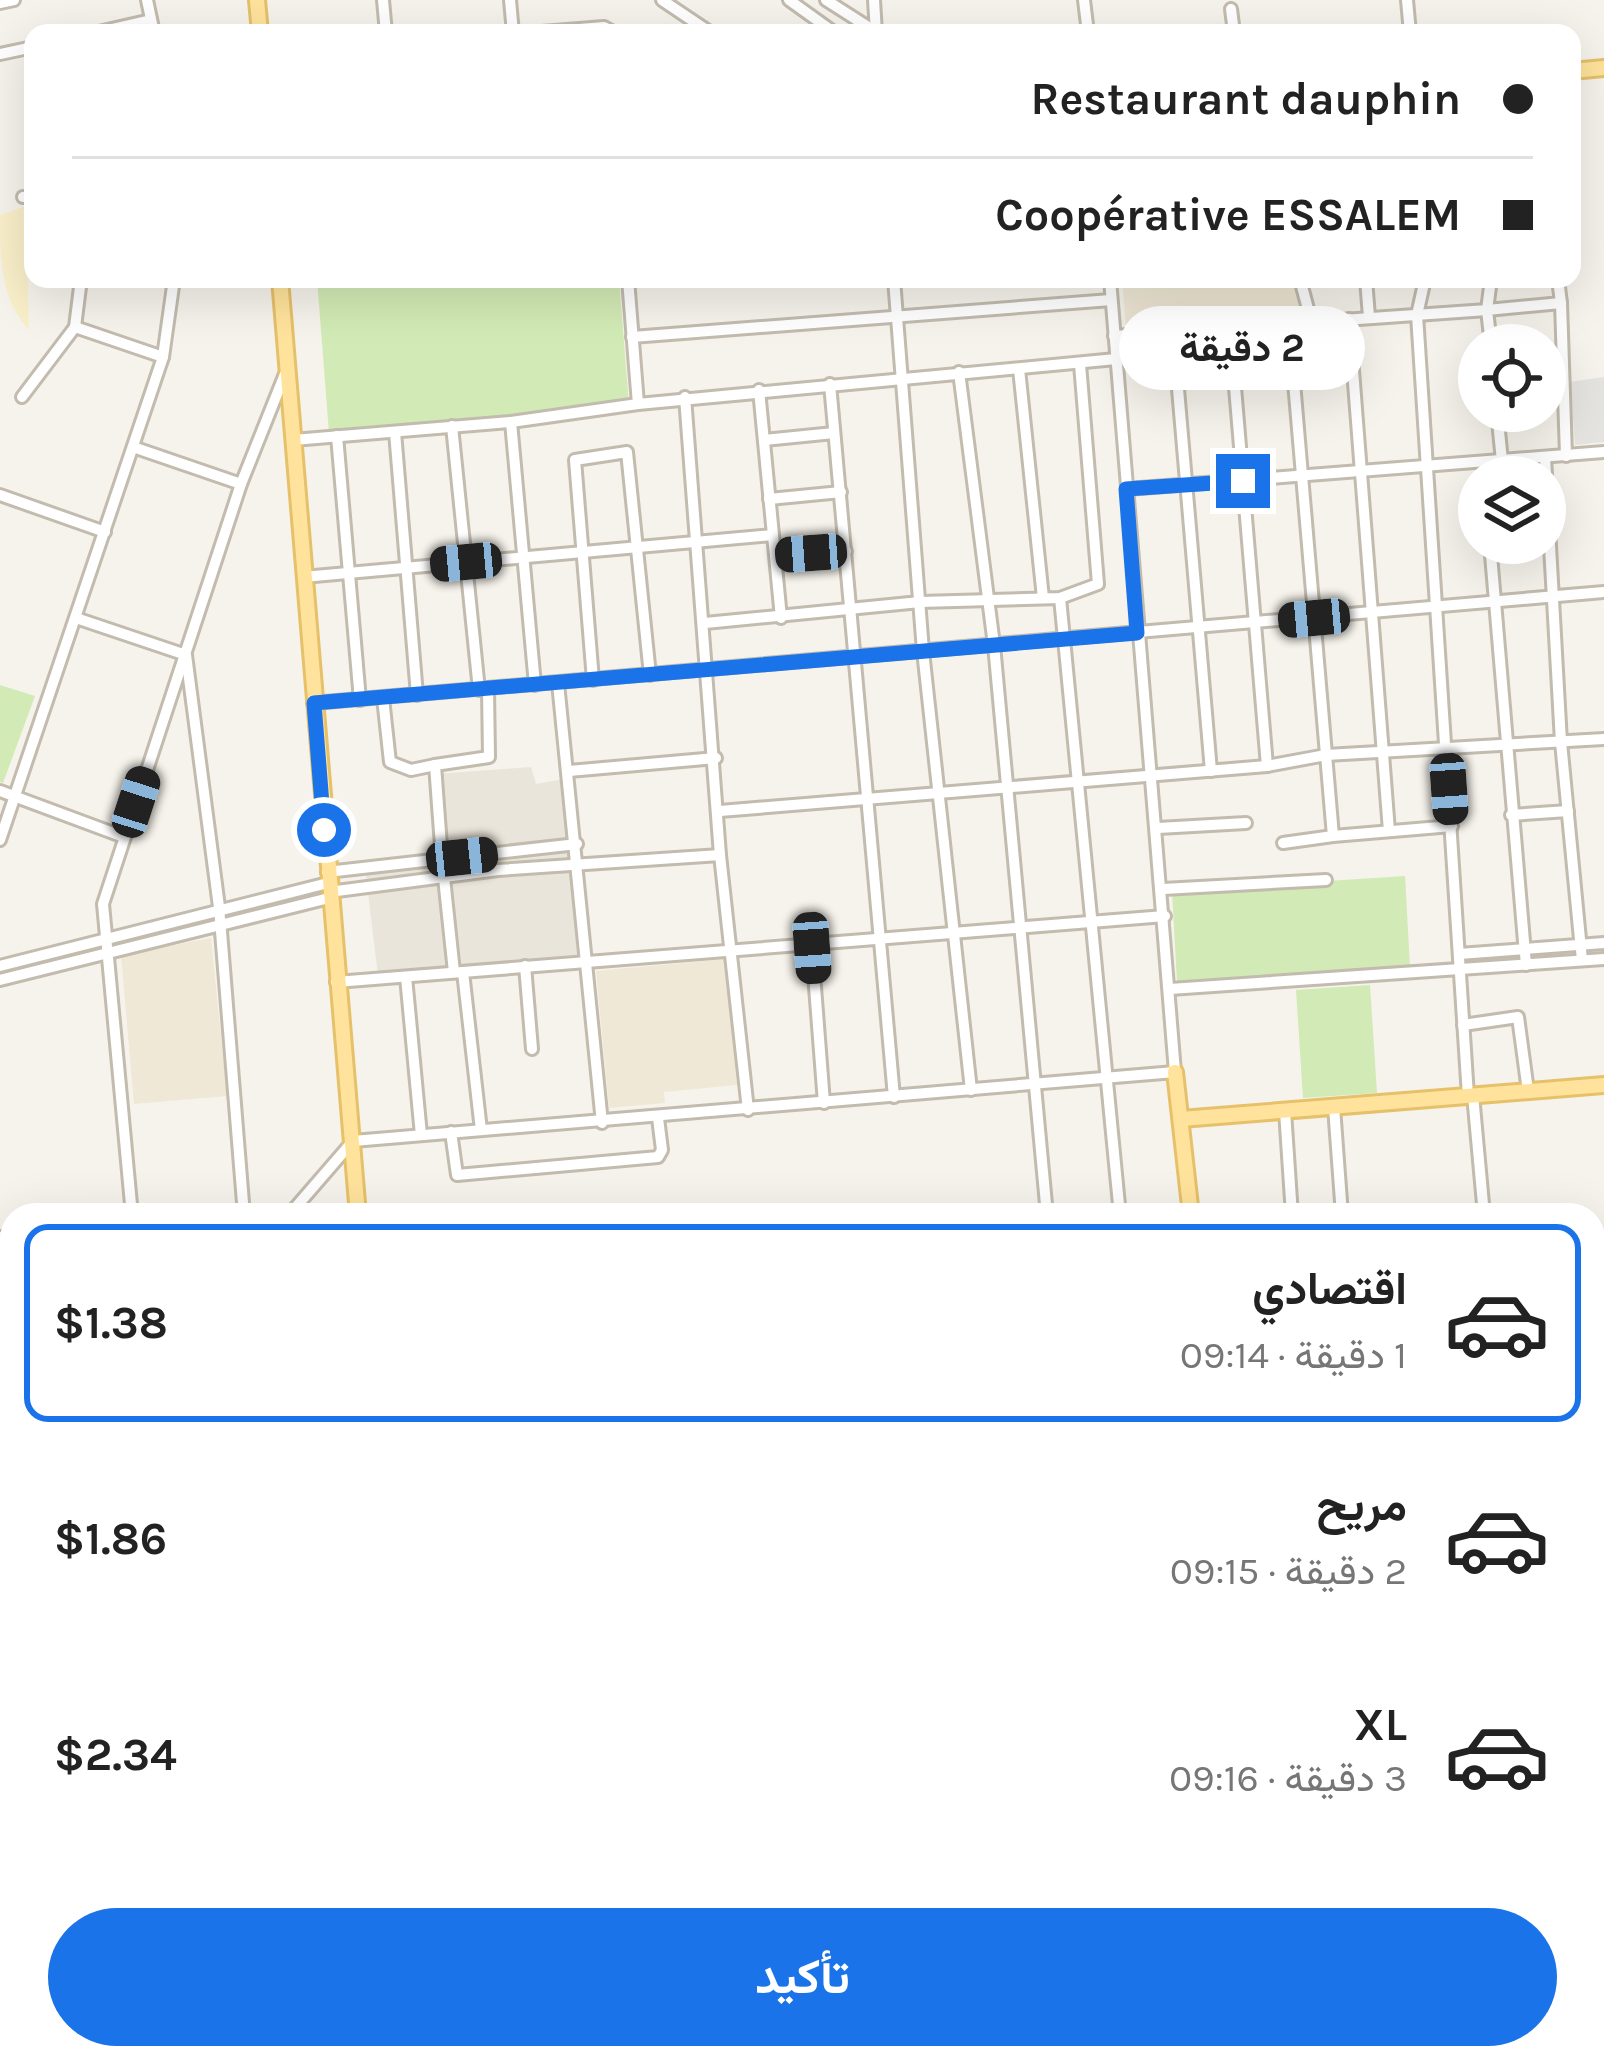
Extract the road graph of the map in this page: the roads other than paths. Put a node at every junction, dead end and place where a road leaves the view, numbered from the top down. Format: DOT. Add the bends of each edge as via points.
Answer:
graph roads {
  1 [pos="14,0"];
  2 [pos="662,0"];
  3 [pos="688,0"];
  4 [pos="789,0"];
  5 [pos="826,0"];
  6 [pos="0,3"];
  7 [pos="1232,9"];
  8 [pos="680,12"];
  9 [pos="698,24"];
  10 [pos="823,24"];
  11 [pos="862,24"];
  12 [pos="1233,24"];
  13 [pos="80,288"];
  14 [pos="173,288"];
  15 [pos="281,288"];
  16 [pos="629,288"];
  17 [pos="895,288"];
  18 [pos="1110,288"];
  19 [pos="1303,288"];
  20 [pos="1367,288"];
  21 [pos="1423,288"];
  22 [pos="1490,288"];
  23 [pos="1559,288"];
  24 [pos="1111,300"];
  25 [pos="1561,303"];
  26 [pos="1487,310"];
  27 [pos="1418,315"];
  28 [pos="1369,317"];
  29 [pos="1348,319"];
  30 [pos="897,320"];
  31 [pos="1312,320"];
  32 [pos="1289,324"];
  33 [pos="1489,324"];
  34 [pos="75,327"];
  35 [pos="1230,328"];
  36 [pos="1173,331"];
  37 [pos="1114,336"];
  38 [pos="632,337"];
  39 [pos="163,357"];
  40 [pos="1115,359"];
  41 [pos="1080,364"];
  42 [pos="1019,369"];
  43 [pos="287,370"];
  44 [pos="959,372"];
  45 [pos="901,379"];
  46 [pos="830,385"];
  47 [pos="759,390"];
  48 [pos="22,397"];
  49 [pos="685,397"];
  50 [pos="638,404"];
  51 [pos="511,422"];
  52 [pos="452,426"];
  53 [pos="394,432"];
  54 [pos="834,433"];
  55 [pos="338,436"];
  56 [pos="292,440"];
  57 [pos="764,440"];
  58 [pos="133,447"];
  59 [pos="1604,452"];
  60 [pos="1565,456"];
  61 [pos="1458,464"];
  62 [pos="1428,467"];
  63 [pos="1362,472"];
  64 [pos="1302,477"];
  65 [pos="1243,481"];
  66 [pos="241,484"];
  67 [pos="1185,484"];
  68 [pos="1126,489"];
  69 [pos="841,492"];
  70 [pos="0,495"];
  71 [pos="769,499"];
  72 [pos="104,532"];
  73 [pos="772,535"];
  74 [pos="698,541"];
  75 [pos="641,546"];
  76 [pos="846,551"];
  77 [pos="581,552"];
  78 [pos="776,556"];
  79 [pos="525,557"];
  80 [pos="466,562"];
  81 [pos="1492,564"];
  82 [pos="1553,564"];
  83 [pos="408,568"];
  84 [pos="349,573"];
  85 [pos="303,577"];
  86 [pos="1604,592"];
  87 [pos="1556,597"];
  88 [pos="1043,598"];
  89 [pos="1060,598"];
  90 [pos="1495,600"];
  91 [pos="920,602"];
  92 [pos="987,603"];
  93 [pos="850,608"];
  94 [pos="1436,608"];
  95 [pos="1373,613"];
  96 [pos="76,618"];
  97 [pos="782,618"];
  98 [pos="1314,618"];
  99 [pos="705,623"];
  100 [pos="1257,623"];
  101 [pos="1201,628"];
  102 [pos="1137,633"];
  103 [pos="1064,639"];
  104 [pos="994,645"];
  105 [pos="923,651"];
  106 [pos="186,655"];
  107 [pos="855,657"];
  108 [pos="710,669"];
  109 [pos="650,675"];
  110 [pos="593,680"];
  111 [pos="558,683"];
  112 [pos="535,685"];
  113 [pos="484,689"];
  114 [pos="417,695"];
  115 [pos="383,698"];
  116 [pos="359,700"];
  117 [pos="314,703"];
  118 [pos="1604,739"];
  119 [pos="1561,742"];
  120 [pos="1506,748"];
  121 [pos="1447,752"];
  122 [pos="1380,754"];
  123 [pos="1326,755"];
  124 [pos="716,758"];
  125 [pos="434,765"];
  126 [pos="1267,766"];
  127 [pos="569,771"];
  128 [pos="1211,771"];
  129 [pos="1150,774"];
  130 [pos="1080,782"];
  131 [pos="1009,788"];
  132 [pos="0,791"];
  133 [pos="937,794"];
  134 [pos="16,796"];
  135 [pos="868,799"];
  136 [pos="1568,811"];
  137 [pos="720,812"];
  138 [pos="1511,815"];
  139 [pos="1246,823"];
  140 [pos="1452,826"];
  141 [pos="1158,828"];
  142 [pos="1389,830"];
  143 [pos="1333,836"];
  144 [pos="124,837"];
  145 [pos="0,840"];
  146 [pos="1283,843"];
  147 [pos="577,844"];
  148 [pos="720,855"];
  149 [pos="442,859"];
  150 [pos="578,866"];
  151 [pos="445,877"];
  152 [pos="1326,880"];
  153 [pos="328,886"];
  154 [pos="1163,889"];
  155 [pos="219,907"];
  156 [pos="1165,916"];
  157 [pos="218,923"];
  158 [pos="1092,923"];
  159 [pos="1022,929"];
  160 [pos="953,935"];
  161 [pos="881,941"];
  162 [pos="1604,943"];
  163 [pos="1580,945"];
  164 [pos="107,947"];
  165 [pos="729,948"];
  166 [pos="812,948"];
  167 [pos="1522,949"];
  168 [pos="1459,954"];
  169 [pos="1604,959"];
  170 [pos="1582,960"];
  171 [pos="586,961"];
  172 [pos="1526,965"];
  173 [pos="525,966"];
  174 [pos="0,967"];
  175 [pos="1460,970"];
  176 [pos="459,972"];
  177 [pos="406,976"];
  178 [pos="0,980"];
  179 [pos="336,982"];
  180 [pos="1170,989"];
  181 [pos="1463,1025"];
  182 [pos="532,1049"];
  183 [pos="1175,1072"];
  184 [pos="1104,1078"];
  185 [pos="1034,1084"];
  186 [pos="1604,1085"];
  187 [pos="971,1090"];
  188 [pos="1528,1091"];
  189 [pos="1470,1096"];
  190 [pos="894,1097"];
  191 [pos="824,1103"];
  192 [pos="1334,1107"];
  193 [pos="748,1110"];
  194 [pos="1286,1111"];
  195 [pos="658,1118"];
  196 [pos="1181,1119"];
  197 [pos="602,1123"];
  198 [pos="482,1130"];
  199 [pos="451,1132"];
  200 [pos="422,1135"];
  201 [pos="353,1142"];
  202 [pos="130,1203"];
  203 [pos="243,1203"];
  204 [pos="300,1203"];
  205 [pos="357,1203"];
  206 [pos="1046,1203"];
  207 [pos="1119,1203"];
  208 [pos="1190,1203"];
  209 [pos="1291,1203"];
  210 [pos="1341,1203"];
  211 [pos="1483,1203"];
  1 -- 6 [label="street"];
  2 -- 8 [label="street"];
  3 -- 8 [label="street"];
  4 -- 10 [label="street"];
  5 -- 11 [label="street"];
  7 -- 12 [label="street"];
  8 -- 9 [label="street"];
  13 -- 34 [label="street"];
  14 -- 39 [label="street"];
  15 -- 43 [label="main road"];
  16 -- 38 [label="street"];
  17 -- 30 [label="street"];
  18 -- 24 [label="street"];
  19 -- 31 [label="street"];
  20 -- 28 [label="street"];
  21 -- 27 [label="street"];
  22 -- 26 [label="street"];
  23 -- 25 [label="street"];
  24 -- 30 [label="street"];
  24 -- 37 [label="street"];
  25 -- 26 [label="street"];
  25 -- 60 [label="street"];
  26 -- 27 [label="street"];
  26 -- 33 [label="street"];
  27 -- 28 [label="street"];
  27 -- 62 [label="street"];
  28 -- 29 [label="street"];
  29 -- 31 [label="street"];
  29 -- 63 [label="street"];
  30 -- 38 [label="street"];
  30 -- 45 [label="street"];
  31 -- 32 [label="street"];
  32 -- 35 [label="street"];
  32 -- 64 [label="street"];
  34 -- 39 [label="street"];
  34 -- 48 [label="street"];
  35 -- 36 [label="street"];
  35 -- 65 [label="street"];
  36 -- 37 [label="street"];
  36 -- 67 [label="street"];
  37 -- 40 [label="street"];
  38 -- 50 [label="street"];
  39 -- 58 [label="street"];
  40 -- 41 [label="street"];
  40 -- 68 [label="street"];
  41 -- 42 [label="street"];
  41 -- 89 [label="street" via="1098,584"];
  42 -- 44 [label="street"];
  42 -- 88 [label="street"];
  43 -- 56 [label="main road"];
  43 -- 66 [label="street"];
  44 -- 45 [label="street"];
  44 -- 92 [label="street"];
  45 -- 46 [label="street"];
  45 -- 91 [label="street"];
  46 -- 47 [label="street"];
  46 -- 54 [label="street"];
  47 -- 49 [label="street"];
  47 -- 57 [label="street"];
  49 -- 50 [label="street"];
  49 -- 74 [label="street"];
  50 -- 51 [label="street"];
  51 -- 52 [label="street"];
  51 -- 79 [label="street"];
  52 -- 53 [label="street"];
  52 -- 80 [label="street"];
  53 -- 55 [label="street"];
  53 -- 83 [label="street"];
  54 -- 57 [label="street"];
  54 -- 69 [label="street"];
  55 -- 56 [label="street"];
  55 -- 84 [label="street"];
  56 -- 85 [label="main road"];
  57 -- 71 [label="street"];
  58 -- 66 [label="street"];
  58 -- 72 [label="street"];
  59 -- 60 [label="street"];
  61 -- 62 [label="street"];
  62 -- 63 [label="street"];
  62 -- 94 [label="street"];
  63 -- 64 [label="street"];
  63 -- 95 [label="street"];
  64 -- 65 [label="street"];
  64 -- 98 [label="street"];
  65 -- 67 [label="street"];
  65 -- 100 [label="street"];
  66 -- 106 [label="street"];
  67 -- 68 [label="street"];
  67 -- 101 [label="street"];
  68 -- 102 [label="street"];
  69 -- 71 [label="street"];
  69 -- 76 [label="street"];
  70 -- 72 [label="street"];
  71 -- 73 [label="street"];
  72 -- 96 [label="street"];
  73 -- 74 [label="street"];
  73 -- 78 [label="street"];
  74 -- 75 [label="street"];
  74 -- 99 [label="street"];
  75 -- 77 [label="street"];
  75 -- 77 [label="street" via="627,452 575,460"];
  75 -- 109 [label="street"];
  76 -- 78 [label="street"];
  76 -- 93 [label="street"];
  77 -- 79 [label="street"];
  77 -- 110 [label="street"];
  78 -- 97 [label="street"];
  79 -- 80 [label="street"];
  79 -- 112 [label="street"];
  80 -- 83 [label="street"];
  80 -- 113 [label="street"];
  81 -- 90 [label="street"];
  82 -- 87 [label="street"];
  83 -- 84 [label="street"];
  83 -- 114 [label="street"];
  84 -- 85 [label="street"];
  84 -- 116 [label="street"];
  85 -- 117 [label="main road"];
  86 -- 87 [label="street"];
  87 -- 90 [label="street"];
  87 -- 119 [label="street"];
  88 -- 89 [label="street"];
  88 -- 92 [label="street"];
  89 -- 103 [label="street"];
  90 -- 94 [label="street"];
  90 -- 120 [label="street"];
  91 -- 92 [label="street"];
  91 -- 93 [label="street"];
  91 -- 105 [label="street"];
  92 -- 104 [label="street"];
  93 -- 97 [label="street"];
  93 -- 107 [label="street"];
  94 -- 95 [label="street"];
  94 -- 121 [label="street"];
  95 -- 98 [label="street"];
  95 -- 122 [label="street"];
  96 -- 106 [label="street"];
  96 -- 134 [label="street"];
  97 -- 99 [label="street"];
  98 -- 100 [label="street"];
  98 -- 123 [label="street"];
  99 -- 108 [label="street"];
  100 -- 101 [label="street"];
  100 -- 126 [label="street"];
  101 -- 102 [label="street"];
  101 -- 128 [label="street"];
  102 -- 103 [label="street"];
  102 -- 129 [label="street"];
  103 -- 104 [label="street"];
  103 -- 130 [label="street"];
  104 -- 105 [label="street"];
  104 -- 131 [label="street"];
  105 -- 107 [label="street"];
  105 -- 133 [label="street"];
  106 -- 144 [label="street"];
  106 -- 155 [label="street"];
  107 -- 108 [label="street"];
  107 -- 135 [label="street"];
  108 -- 109 [label="street"];
  108 -- 124 [label="street"];
  109 -- 110 [label="street"];
  110 -- 111 [label="street"];
  111 -- 112 [label="street"];
  111 -- 127 [label="street"];
  112 -- 113 [label="street"];
  113 -- 114 [label="street"];
  113 -- 125 [label="street" via="489,758"];
  114 -- 115 [label="street"];
  115 -- 116 [label="street"];
  115 -- 125 [label="street" via="391,762 411,770"];
  116 -- 117 [label="street"];
  117 -- 153 [label="main road"];
  118 -- 119 [label="street"];
  119 -- 120 [label="street"];
  119 -- 136 [label="street"];
  120 -- 121 [label="street"];
  120 -- 138 [label="street"];
  121 -- 122 [label="street"];
  121 -- 140 [label="street"];
  122 -- 123 [label="street"];
  122 -- 142 [label="street"];
  123 -- 126 [label="street"];
  123 -- 143 [label="street"];
  124 -- 127 [label="street"];
  124 -- 137 [label="street"];
  125 -- 149 [label="street"];
  126 -- 128 [label="street"];
  127 -- 147 [label="street"];
  128 -- 129 [label="street"];
  129 -- 130 [label="street"];
  129 -- 141 [label="street"];
  130 -- 131 [label="street"];
  130 -- 158 [label="street"];
  131 -- 133 [label="street"];
  131 -- 159 [label="street"];
  132 -- 134 [label="street"];
  133 -- 135 [label="street"];
  133 -- 160 [label="street"];
  134 -- 144 [label="street"];
  134 -- 145 [label="street"];
  135 -- 137 [label="street"];
  135 -- 161 [label="street"];
  136 -- 138 [label="street"];
  136 -- 163 [label="street"];
  137 -- 148 [label="street"];
  138 -- 167 [label="street"];
  139 -- 141 [label="street"];
  140 -- 142 [label="street"];
  140 -- 168 [label="street"];
  141 -- 154 [label="street"];
  142 -- 143 [label="street"];
  143 -- 146 [label="street"];
  144 -- 164 [label="street" via="103,904"];
  147 -- 149 [label="street"];
  147 -- 150 [label="street"];
  148 -- 150 [label="street"];
  148 -- 165 [label="street"];
  149 -- 151 [label="street"];
  149 -- 153 [label="street"];
  150 -- 151 [label="street"];
  150 -- 171 [label="street"];
  151 -- 153 [label="street"];
  151 -- 176 [label="street"];
  152 -- 154 [label="street"];
  153 -- 155 [label="street"];
  153 -- 157 [label="street"];
  153 -- 179 [label="main road"];
  154 -- 156 [label="street"];
  155 -- 157 [label="street"];
  155 -- 164 [label="street"];
  156 -- 158 [label="street"];
  156 -- 180 [label="street"];
  157 -- 164 [label="street"];
  157 -- 203 [label="street"];
  158 -- 159 [label="street"];
  158 -- 184 [label="street"];
  159 -- 160 [label="street"];
  159 -- 185 [label="street"];
  160 -- 161 [label="street"];
  160 -- 187 [label="street"];
  161 -- 166 [label="street"];
  161 -- 190 [label="street"];
  162 -- 163 [label="street"];
  163 -- 167 [label="street"];
  163 -- 170 [label="street"];
  164 -- 174 [label="street"];
  164 -- 178 [label="street"];
  164 -- 202 [label="street"];
  165 -- 166 [label="street"];
  165 -- 171 [label="street"];
  165 -- 193 [label="street"];
  166 -- 191 [label="street"];
  167 -- 168 [label="street"];
  167 -- 172 [label="street"];
  168 -- 175 [label="street"];
  169 -- 170 [label="street"];
  170 -- 172 [label="street"];
  171 -- 173 [label="street"];
  171 -- 197 [label="street"];
  172 -- 175 [label="street"];
  173 -- 176 [label="street"];
  173 -- 182 [label="street"];
  175 -- 180 [label="street"];
  175 -- 181 [label="street"];
  176 -- 177 [label="street"];
  176 -- 198 [label="street"];
  177 -- 179 [label="street"];
  177 -- 200 [label="street"];
  179 -- 201 [label="main road"];
  180 -- 183 [label="street"];
  181 -- 188 [label="street" via="1518,1018"];
  181 -- 189 [label="street"];
  183 -- 184 [label="street"];
  183 -- 196 [label="main road"];
  184 -- 185 [label="street"];
  184 -- 207 [label="street"];
  185 -- 187 [label="street"];
  185 -- 206 [label="street"];
  186 -- 188 [label="main road"];
  187 -- 190 [label="street"];
  188 -- 189 [label="main road"];
  189 -- 192 [label="main road"];
  189 -- 211 [label="street"];
  190 -- 191 [label="street"];
  191 -- 193 [label="street"];
  192 -- 194 [label="main road"];
  192 -- 210 [label="street"];
  193 -- 195 [label="street"];
  194 -- 196 [label="main road"];
  194 -- 209 [label="street"];
  195 -- 197 [label="street"];
  195 -- 199 [label="street" via="658,1157 457,1174"];
  196 -- 208 [label="main road"];
  197 -- 198 [label="street"];
  198 -- 199 [label="street"];
  199 -- 200 [label="street"];
  200 -- 201 [label="street"];
  201 -- 204 [label="street"];
  201 -- 205 [label="main road"];
}
